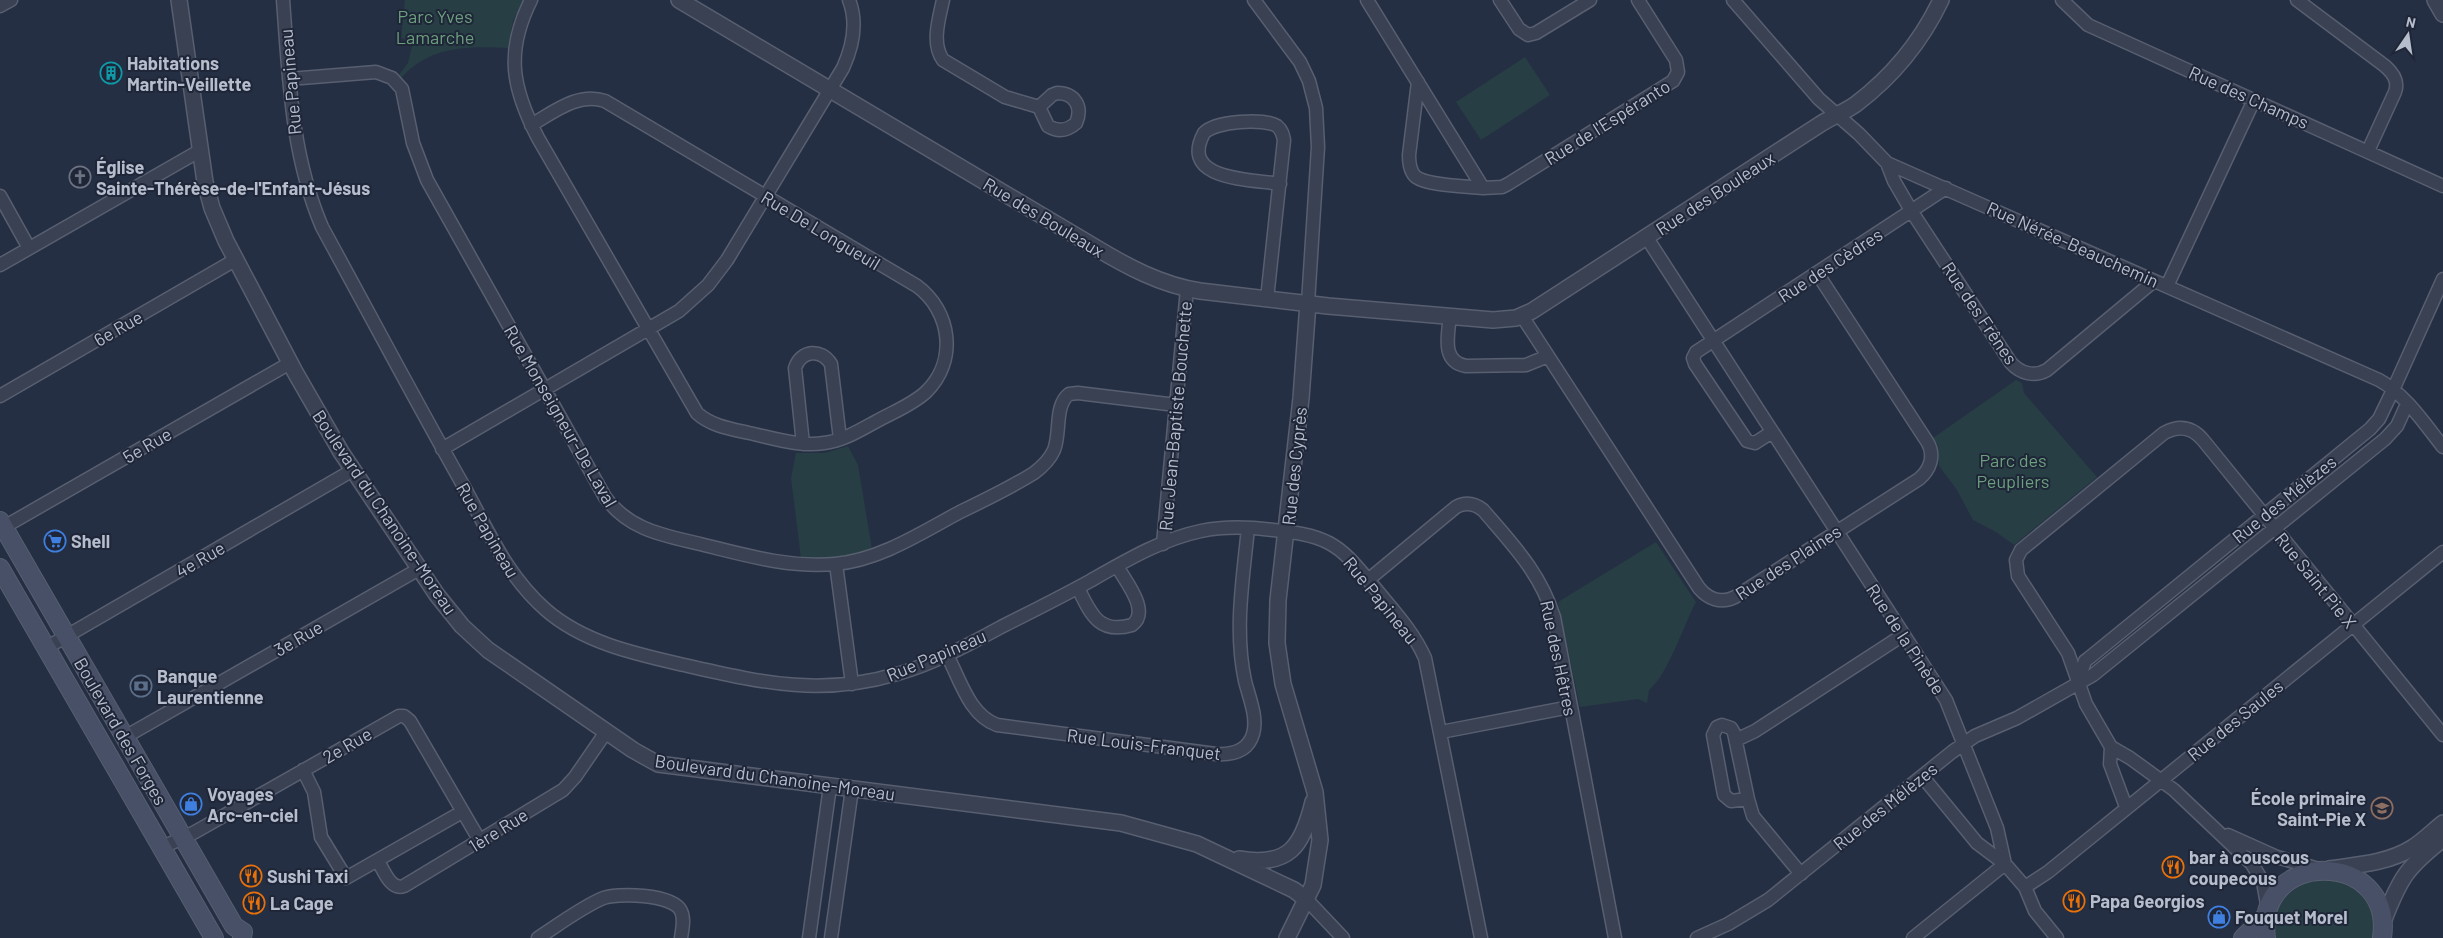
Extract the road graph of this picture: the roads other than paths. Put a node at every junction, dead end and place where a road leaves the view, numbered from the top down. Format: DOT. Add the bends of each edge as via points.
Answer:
graph roads {
  1 [pos="11,0"];
  2 [pos="179,0"];
  3 [pos="283,0"];
  4 [pos="531,0"];
  5 [pos="679,0"];
  6 [pos="849,0"];
  7 [pos="943,0"];
  8 [pos="1254,0"];
  9 [pos="1367,0"];
  10 [pos="1500,0"];
  11 [pos="1590,0"];
  12 [pos="1638,0"];
  13 [pos="1733,0"];
  14 [pos="1941,0"];
  15 [pos="2062,0"];
  16 [pos="2297,0"];
  17 [pos="2435,0"];
  18 [pos="0,6"];
  19 [pos="2443,14"];
  20 [pos="289,79"];
  21 [pos="1418,82"];
  22 [pos="830,89"];
  23 [pos="2254,100"];
  24 [pos="1039,107"];
  25 [pos="1837,115"];
  26 [pos="531,125"];
  27 [pos="200,150"];
  28 [pos="2368,151"];
  29 [pos="1887,163"];
  30 [pos="1280,184"];
  31 [pos="2443,186"];
  32 [pos="1484,188"];
  33 [pos="1946,188"];
  34 [pos="0,196"];
  35 [pos="765,196"];
  36 [pos="1912,212"];
  37 [pos="1647,238"];
  38 [pos="29,248"];
  39 [pos="235,260"];
  40 [pos="0,265"];
  41 [pos="1817,273"];
  42 [pos="2443,279"];
  43 [pos="2154,280"];
  44 [pos="2167,286"];
  45 [pos="1187,289"];
  46 [pos="1267,299"];
  47 [pos="1308,304"];
  48 [pos="1450,316"];
  49 [pos="1522,316"];
  50 [pos="647,331"];
  51 [pos="1712,341"];
  52 [pos="1548,356"];
  53 [pos="290,363"];
  54 [pos="544,389"];
  55 [pos="2393,390"];
  56 [pos="0,396"];
  57 [pos="2407,404"];
  58 [pos="1176,405"];
  59 [pos="1772,432"];
  60 [pos="840,439"];
  61 [pos="803,444"];
  62 [pos="2443,447"];
  63 [pos="442,449"];
  64 [pos="353,470"];
  65 [pos="2264,515"];
  66 [pos="2,524"];
  67 [pos="1248,528"];
  68 [pos="2275,528"];
  69 [pos="1836,531"];
  70 [pos="1287,532"];
  71 [pos="1163,544"];
  72 [pos="2443,552"];
  73 [pos="836,564"];
  74 [pos="1117,566"];
  75 [pos="0,568"];
  76 [pos="419,569"];
  77 [pos="1368,580"];
  78 [pos="1078,588"];
  79 [pos="2353,625"];
  80 [pos="66,636"];
  81 [pos="1903,636"];
  82 [pos="46,648"];
  83 [pos="947,654"];
  84 [pos="2078,682"];
  85 [pos="852,684"];
  86 [pos="1570,707"];
  87 [pos="606,732"];
  88 [pos="1440,732"];
  89 [pos="2443,735"];
  90 [pos="125,737"];
  91 [pos="1736,740"];
  92 [pos="1965,743"];
  93 [pos="2111,747"];
  94 [pos="303,770"];
  95 [pos="1922,776"];
  96 [pos="2160,781"];
  97 [pos="830,786"];
  98 [pos="852,789"];
  99 [pos="1315,792"];
  100 [pos="1748,799"];
  101 [pos="2126,807"];
  102 [pos="462,812"];
  103 [pos="2443,823"];
  104 [pos="2216,828"];
  105 [pos="183,838"];
  106 [pos="2443,839"];
  107 [pos="480,841"];
  108 [pos="162,848"];
  109 [pos="1223,856"];
  110 [pos="378,861"];
  111 [pos="2005,864"];
  112 [pos="2325,870"];
  113 [pos="1801,874"];
  114 [pos="2025,887"];
  115 [pos="1307,900"];
  116 [pos="813,911"];
  117 [pos="2267,913"];
  118 [pos="834,915"];
  119 [pos="2384,931"];
  120 [pos="214,938"];
  121 [pos="242,938"];
  122 [pos="538,938"];
  123 [pos="681,938"];
  124 [pos="809,938"];
  125 [pos="831,938"];
  126 [pos="1287,938"];
  127 [pos="1343,938"];
  128 [pos="1481,938"];
  129 [pos="1615,938"];
  130 [pos="1697,938"];
  131 [pos="1913,938"];
  132 [pos="2057,938"];
  133 [pos="2243,938"];
  134 [pos="2266,938"];
  1 -- 18 [label="street"];
  2 -- 27 [label="street, Boulevard du Chanoine-Moreau"];
  3 -- 20 [label="street, Rue Papineau"];
  4 -- 26 [label="street, Rue De Longueuil" via="518,32 514,64 517,89"];
  5 -- 22 [label="street, Rue des Bouleaux"];
  6 -- 22 [label="street" via="854,23 852,42 843,68"];
  7 -- 24 [label="street" via="937,38 943,60 1004,97"];
  8 -- 47 [label="street, Rue des Cyprès" via="1300,62 1316,108 1318,147"];
  9 -- 21 [label="street"];
  10 -- 11 [label="street" via="1519,29 1531,35"];
  12 -- 32 [label="street, Rue de l'Espéranto" via="1676,60 1678,72 1673,81 1508,184"];
  13 -- 25 [label="street, Rue Nérée-Beauchemin" via="1819,99"];
  14 -- 25 [label="street, Rue des Bouleaux" via="1912,51 1855,104"];
  15 -- 23 [label="street, Rue des Champs" via="2088,25"];
  16 -- 28 [label="street" via="2395,77 2395,92"];
  17 -- 19 [label="street"];
  20 -- 54 [label="street, Rue Monseigneur-De Laval" via="376,72 387,75 399,85 405,95 413,143 423,172"];
  20 -- 63 [label="street, Rue Papineau" via="296,142 314,208"];
  21 -- 32 [label="street"];
  21 -- 32 [label="street, Rue de l'Espéranto" via="1409,159 1414,174 1425,180"];
  22 -- 35 [label="street"];
  22 -- 45 [label="street, Rue des Bouleaux" via="1114,259"];
  23 -- 28 [label="street, Rue des Champs"];
  23 -- 44 [label="street"];
  25 -- 29 [label="street, Rue Nérée-Beauchemin"];
  25 -- 37 [label="street, Rue des Bouleaux"];
  26 -- 35 [label="street, Rue De Longueuil" via="575,101 598,99"];
  26 -- 50 [label="street, Rue De Longueuil"];
  27 -- 38 [label="street"];
  27 -- 39 [label="street, Boulevard du Chanoine-Moreau" via="210,200"];
  28 -- 31 [label="street, Rue des Champs"];
  29 -- 33 [label="street, Rue Nérée-Beauchemin"];
  29 -- 36 [label="street, Rue des Frênes"];
  30 -- 30 [label="street" via="1284,140 1278,127 1262,122 1236,123 1214,126 1204,133 1199,152 1210,171"];
  30 -- 46 [label="street"];
  33 -- 36 [label="street, Rue des Cèdres"];
  33 -- 43 [label="street, Rue Nérée-Beauchemin"];
  34 -- 38 [label="street"];
  35 -- 50 [label="street" via="727,260 708,285 679,311"];
  35 -- 60 [label="street, Rue De Longueuil" via="917,286 934,301 942,318 947,338 946,352 940,372 931,386 914,401"];
  36 -- 41 [label="street, Rue des Cèdres"];
  36 -- 43 [label="street, Rue des Frênes" via="2011,363 2024,372 2039,374 2047,370"];
  37 -- 49 [label="street, Rue des Bouleaux"];
  37 -- 51 [label="street, Rue de la Pinède"];
  38 -- 40 [label="street"];
  39 -- 53 [label="street, Boulevard du Chanoine-Moreau"];
  39 -- 56 [label="street, 6e Rue"];
  41 -- 51 [label="street, Rue des Cèdres"];
  41 -- 69 [label="street, Rue des Plaines" via="1928,443 1932,456 1923,476"];
  42 -- 55 [label="street, Rue des Mélèzes"];
  43 -- 44 [label="street, Rue Nérée-Beauchemin"];
  44 -- 55 [label="street, Rue Nérée-Beauchemin" via="2378,380"];
  45 -- 46 [label="street, Rue des Bouleaux"];
  45 -- 58 [label="street, Rue Jean-Baptiste Bouchette"];
  46 -- 47 [label="street, Rue des Bouleaux"];
  47 -- 48 [label="street, Rue des Bouleaux"];
  47 -- 70 [label="street, Rue des Cyprès"];
  48 -- 49 [label="street, Rue des Bouleaux" via="1492,320"];
  48 -- 52 [label="street" via="1448,349 1450,357 1458,364 1526,365"];
  49 -- 52 [label="street, Rue des Plaines"];
  50 -- 54 [label="street"];
  50 -- 61 [label="street, Rue De Longueuil" via="690,405 700,416 718,426"];
  51 -- 59 [label="street, Rue de la Pinède"];
  51 -- 59 [label="street" via="1694,355 1700,372 1747,441 1755,443"];
  52 -- 69 [label="street, Rue des Plaines" via="1705,595 1717,600 1731,599"];
  53 -- 64 [label="street, Boulevard du Chanoine-Moreau"];
  53 -- 66 [label="street, 5e Rue"];
  54 -- 63 [label="street"];
  54 -- 73 [label="street, Rue Monseigneur-De Laval" via="605,497 631,523 654,533 771,561"];
  55 -- 57 [label="street, Rue Nérée-Beauchemin"];
  55 -- 65 [label="street, Rue des Mélèzes" via="2370,429"];
  57 -- 62 [label="street, Rue Nérée-Beauchemin"];
  57 -- 68 [label="street, Rue des Mélèzes" via="2397,426 2385,439"];
  58 -- 71 [label="street, Rue Jean-Baptiste Bouchette"];
  58 -- 73 [label="street, Rue Monseigneur-De Laval" via="1069,394 1062,403 1053,451 1034,473 897,545"];
  59 -- 69 [label="street, Rue de la Pinède"];
  60 -- 61 [label="street, Rue De Longueuil" via="824,444"];
  60 -- 61 [label="street" via="831,364 823,355 811,353 800,358 795,368"];
  63 -- 85 [label="street, Rue Papineau" via="495,548 515,578 549,613 570,627 622,649 750,680 794,687"];
  64 -- 76 [label="street, Boulevard du Chanoine-Moreau"];
  64 -- 80 [label="street, 4e Rue"];
  65 -- 68 [label="street, Rue Saint Pie X"];
  65 -- 84 [label="street, Rue des Mélèzes" via="2084,661"];
  65 -- 84 [label="street, Rue Saint Pie X" via="2196,432 2174,428 2026,546 2016,560 2018,576 2069,655"];
  66 -- 80 [label="main road, Boulevard des Forges"];
  67 -- 70 [label="street, Rue Papineau"];
  67 -- 71 [label="street, Rue Papineau" via="1207,530"];
  67 -- 83 [label="street, Rue Louis-Franquet" via="1240,604 1240,646 1255,725 1250,741 1237,752 1216,754 997,725 984,719 974,707"];
  68 -- 79 [label="street, Rue Saint Pie X"];
  68 -- 84 [label="street, Rue des Mélèzes" via="2094,675"];
  69 -- 81 [label="street, Rue de la Pinède"];
  70 -- 77 [label="street, Rue Papineau" via="1333,545"];
  70 -- 99 [label="street, Rue des Cyprès" via="1277,616 1278,655 1283,684"];
  71 -- 74 [label="street, Rue Papineau"];
  72 -- 79 [label="street, Rue des Saules"];
  73 -- 85 [label="street"];
  74 -- 78 [label="street, Rue Papineau"];
  74 -- 78 [label="street" via="1139,609 1138,618 1132,625 1111,626 1097,621"];
  75 -- 82 [label="main road, Boulevard des Forges"];
  76 -- 87 [label="street, Boulevard du Chanoine-Moreau" via="454,618 474,638"];
  76 -- 90 [label="street, 3e Rue"];
  77 -- 86 [label="street, Rue des Hêtres" via="1456,507 1466,503 1480,507 1531,566 1543,587 1554,617"];
  77 -- 88 [label="street, Rue Papineau" via="1409,629 1422,651"];
  78 -- 83 [label="street, Rue Papineau"];
  79 -- 89 [label="street, Rue Saint Pie X"];
  79 -- 96 [label="street, Rue des Saules"];
  80 -- 82 [label="street, 4e Rue"];
  80 -- 90 [label="main road, Boulevard des Forges"];
  81 -- 91 [label="street"];
  81 -- 92 [label="street, Rue de la Pinède" via="1946,700"];
  82 -- 108 [label="main road, Boulevard des Forges"];
  83 -- 85 [label="street, Rue Papineau" via="899,674"];
  84 -- 92 [label="street, Rue des Mélèzes"];
  84 -- 93 [label="street" via="2086,704"];
  86 -- 88 [label="street"];
  86 -- 129 [label="street, Rue des Hêtres"];
  87 -- 97 [label="street, Boulevard du Chanoine-Moreau" via="658,764"];
  87 -- 107 [label="street, 1ère Rue" via="563,790"];
  88 -- 128 [label="street, Rue Papineau"];
  90 -- 105 [label="main road, Boulevard des Forges"];
  91 -- 100 [label="street"];
  91 -- 100 [label="street" via="1728,726 1719,726 1713,732 1726,798 1734,802"];
  92 -- 95 [label="street, Rue des Mélèzes"];
  92 -- 111 [label="street, Rue de la Pinède" via="1997,828"];
  93 -- 96 [label="street"];
  93 -- 101 [label="street" via="2110,764"];
  94 -- 102 [label="street, 2e Rue" via="397,716 404,716 410,721"];
  94 -- 105 [label="street, 2e Rue"];
  94 -- 110 [label="street, 1ère Rue" via="314,792 320,835 344,877 349,878"];
  95 -- 111 [label="street, Rue de la Pinède" via="1977,843"];
  95 -- 113 [label="street, Rue des Mélèzes"];
  96 -- 101 [label="street, Rue des Saules"];
  96 -- 104 [label="street"];
  97 -- 98 [label="street, Boulevard du Chanoine-Moreau"];
  97 -- 116 [label="street"];
  98 -- 109 [label="street, Boulevard du Chanoine-Moreau" via="1121,823 1175,836"];
  98 -- 118 [label="street"];
  99 -- 109 [label="street" via="1305,832 1289,852 1266,862"];
  99 -- 115 [label="street, Rue des Cyprès" via="1320,848"];
  100 -- 113 [label="street" via="1753,816"];
  101 -- 114 [label="street, Rue des Saules" via="2048,872"];
  102 -- 107 [label="street, 2e Rue"];
  102 -- 110 [label="street, 1ère Rue"];
  103 -- 112 [label="street" via="2403,852 2370,863"];
  104 -- 112 [label="street" via="2263,852"];
  104 -- 117 [label="street" via="2258,870"];
  105 -- 108 [label="street, 2e Rue"];
  105 -- 121 [label="main road, Boulevard des Forges" via="234,926 244,932"];
  106 -- 119 [label="street" via="2408,869 2396,889"];
  107 -- 110 [label="street, 1ère Rue" via="402,888 393,886"];
  108 -- 120 [label="main road, Boulevard des Forges"];
  109 -- 115 [label="street" via="1294,890"];
  111 -- 114 [label="street, Rue de la Pinède"];
  111 -- 131 [label="street"];
  112 -- 117 [label="main road" via="2291,879 2277,893"];
  112 -- 119 [label="main road" via="2350,876 2365,886 2378,905"];
  113 -- 130 [label="street, Rue des Mélèzes" via="1755,908"];
  114 -- 132 [label="street, Rue de la Pinède" via="2035,911"];
  115 -- 126 [label="street, Rue des Cyprès"];
  115 -- 127 [label="street"];
  116 -- 118 [label="street"];
  116 -- 124 [label="street"];
  117 -- 133 [label="main road"];
  117 -- 134 [label="main road"];
  118 -- 125 [label="street"];
  122 -- 123 [label="street" via="594,902 620,895 666,900 674,904 683,917"];
}
